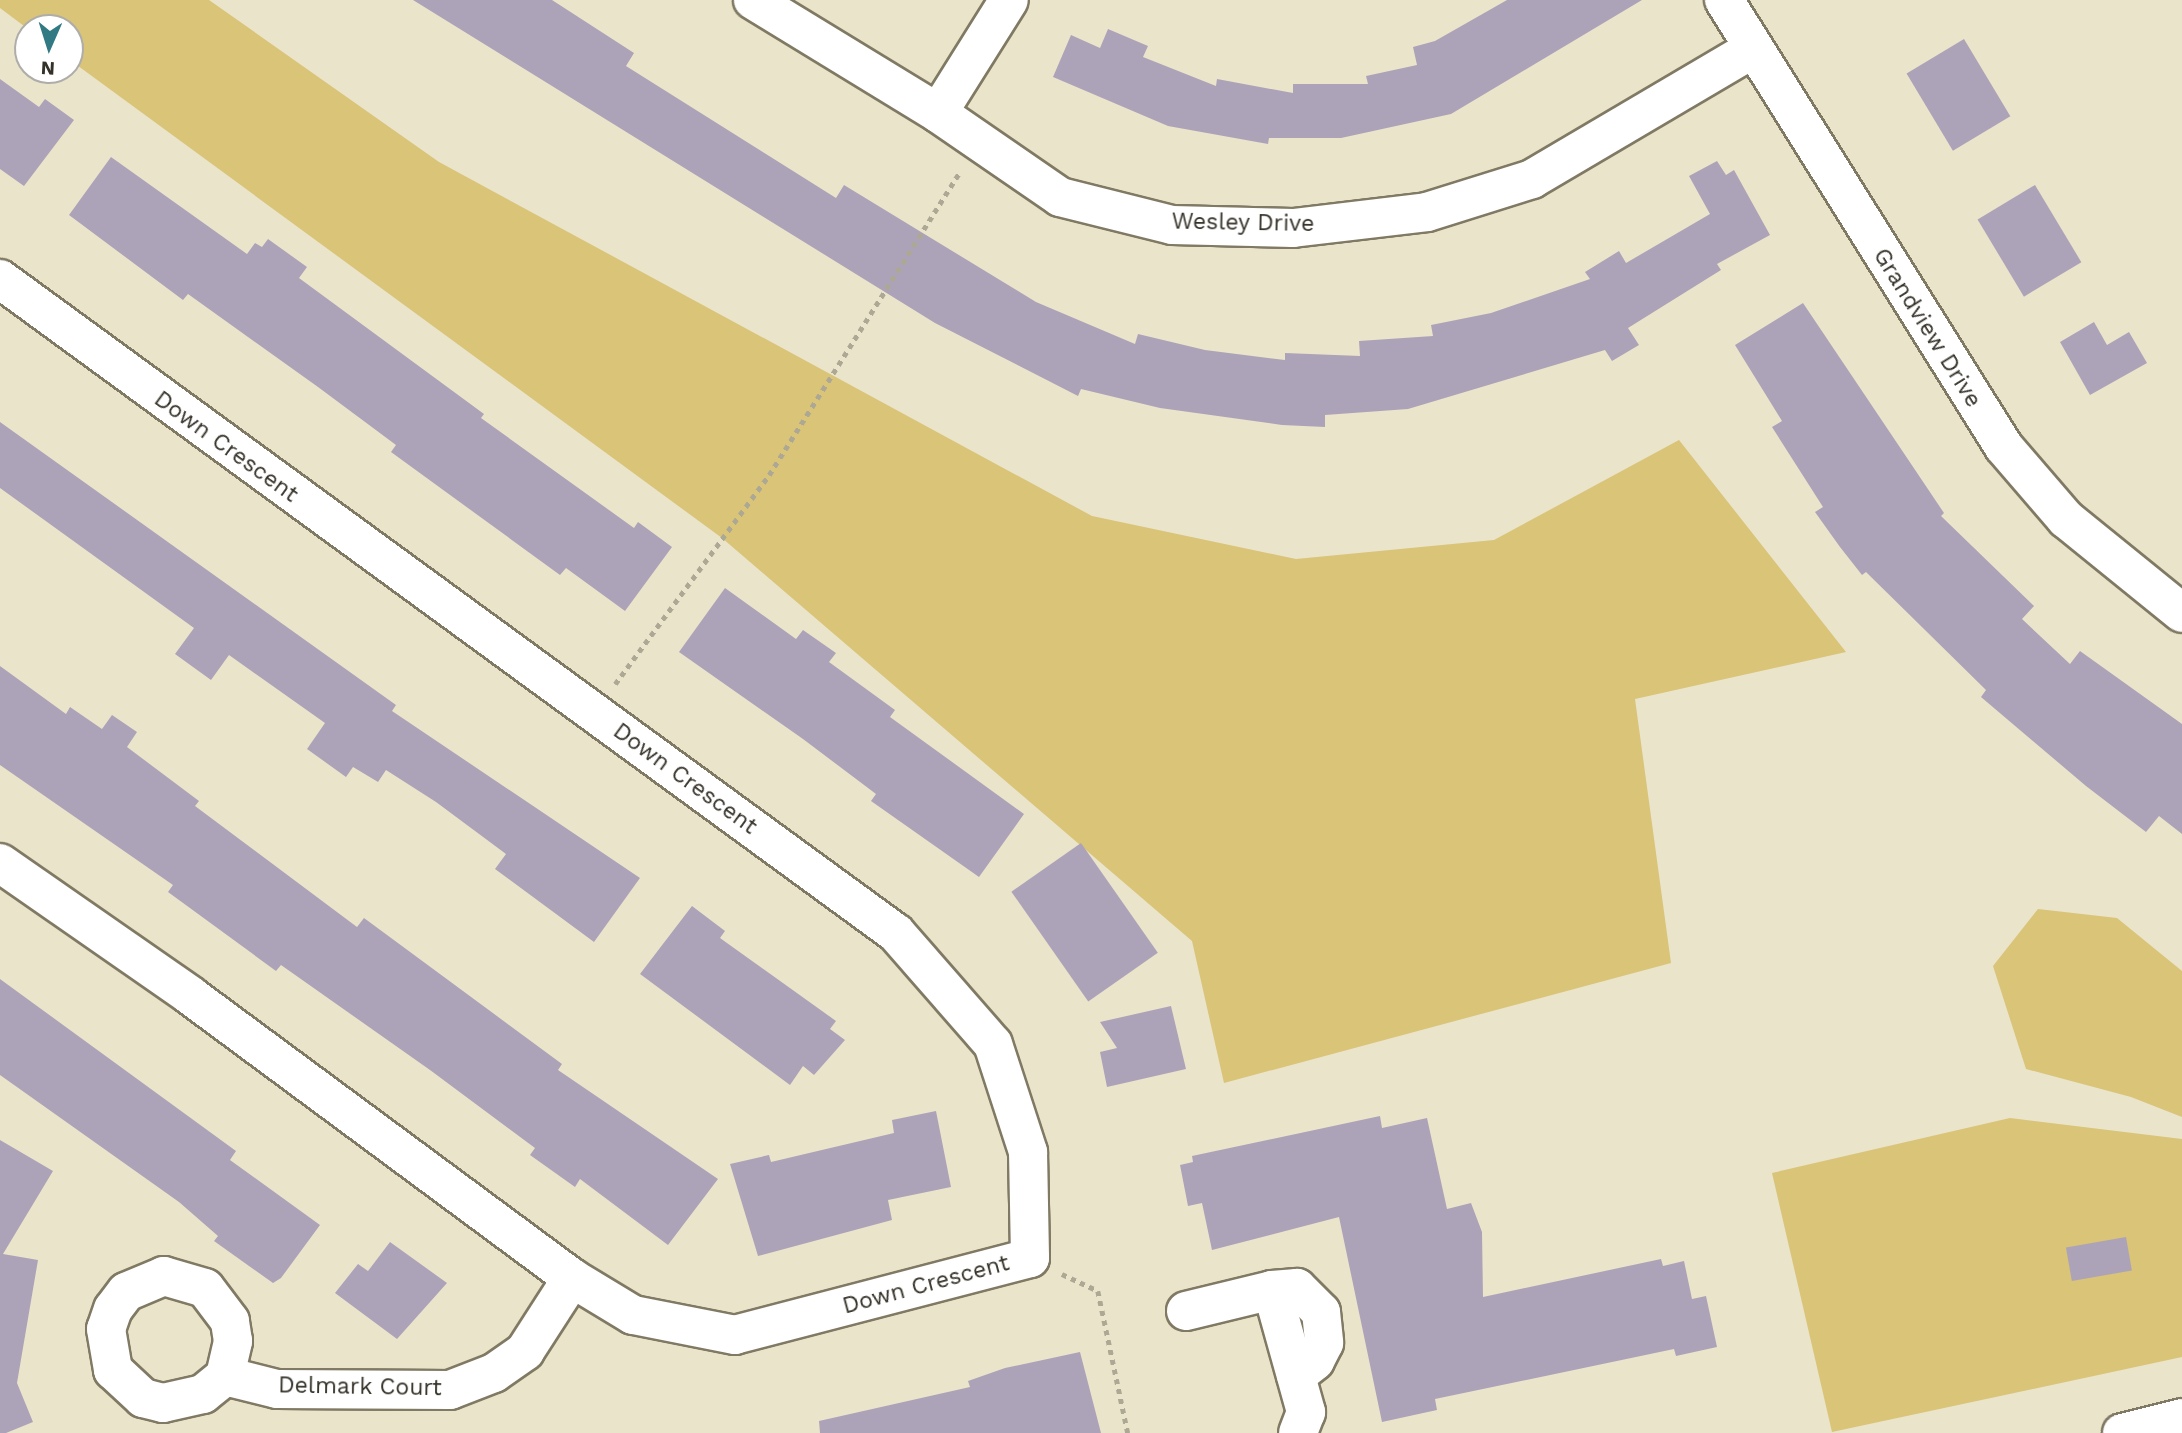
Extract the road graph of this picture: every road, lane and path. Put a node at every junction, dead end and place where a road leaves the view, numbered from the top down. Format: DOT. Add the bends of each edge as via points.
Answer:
graph roads {
  1 [pos="753,0"];
  2 [pos="1009,0"];
  3 [pos="1724,0"];
  4 [pos="1753,49"];
  5 [pos="938,113"];
  6 [pos="979,141"];
  7 [pos="0,279"];
  8 [pos="2182,613"];
  9 [pos="594,713"];
  10 [pos="0,863"];
  11 [pos="1030,1258"];
  12 [pos="572,1278"];
  13 [pos="1186,1311"];
  14 [pos="225,1376"];
  15 [pos="2182,1418"];
  16 [pos="1128,1433"];
  17 [pos="1298,1433"];
  18 [pos="2122,1433"];
  1 -- 5 [label="street, Wesley Drive"];
  2 -- 5 [label="street"];
  3 -- 4 [label="street, Grandview Drive"];
  4 -- 6 [label="street, Wesley Drive" via="1532,179 1427,212 1293,228 1172,225 1059,197"];
  4 -- 8 [label="street, Grandview Drive" via="2004,447 2066,519"];
  5 -- 6 [label="street, Wesley Drive"];
  6 -- 9 [label="path" via="769,475"];
  7 -- 9 [label="street, Down Crescent"];
  9 -- 11 [label="street, Down Crescent" via="896,933 993,1044 1028,1152"];
  10 -- 12 [label="street, Down Crescent" via="190,995"];
  11 -- 12 [label="street, Down Crescent" via="735,1335 633,1315"];
  11 -- 16 [label="path" via="1098,1291"];
  12 -- 14 [label="street, Delmark Court" via="525,1351 494,1373 450,1390 277,1389"];
  13 -- 17 [label="street" via="1272,1290 1306,1412"];
  15 -- 18 [label="street"];
}
